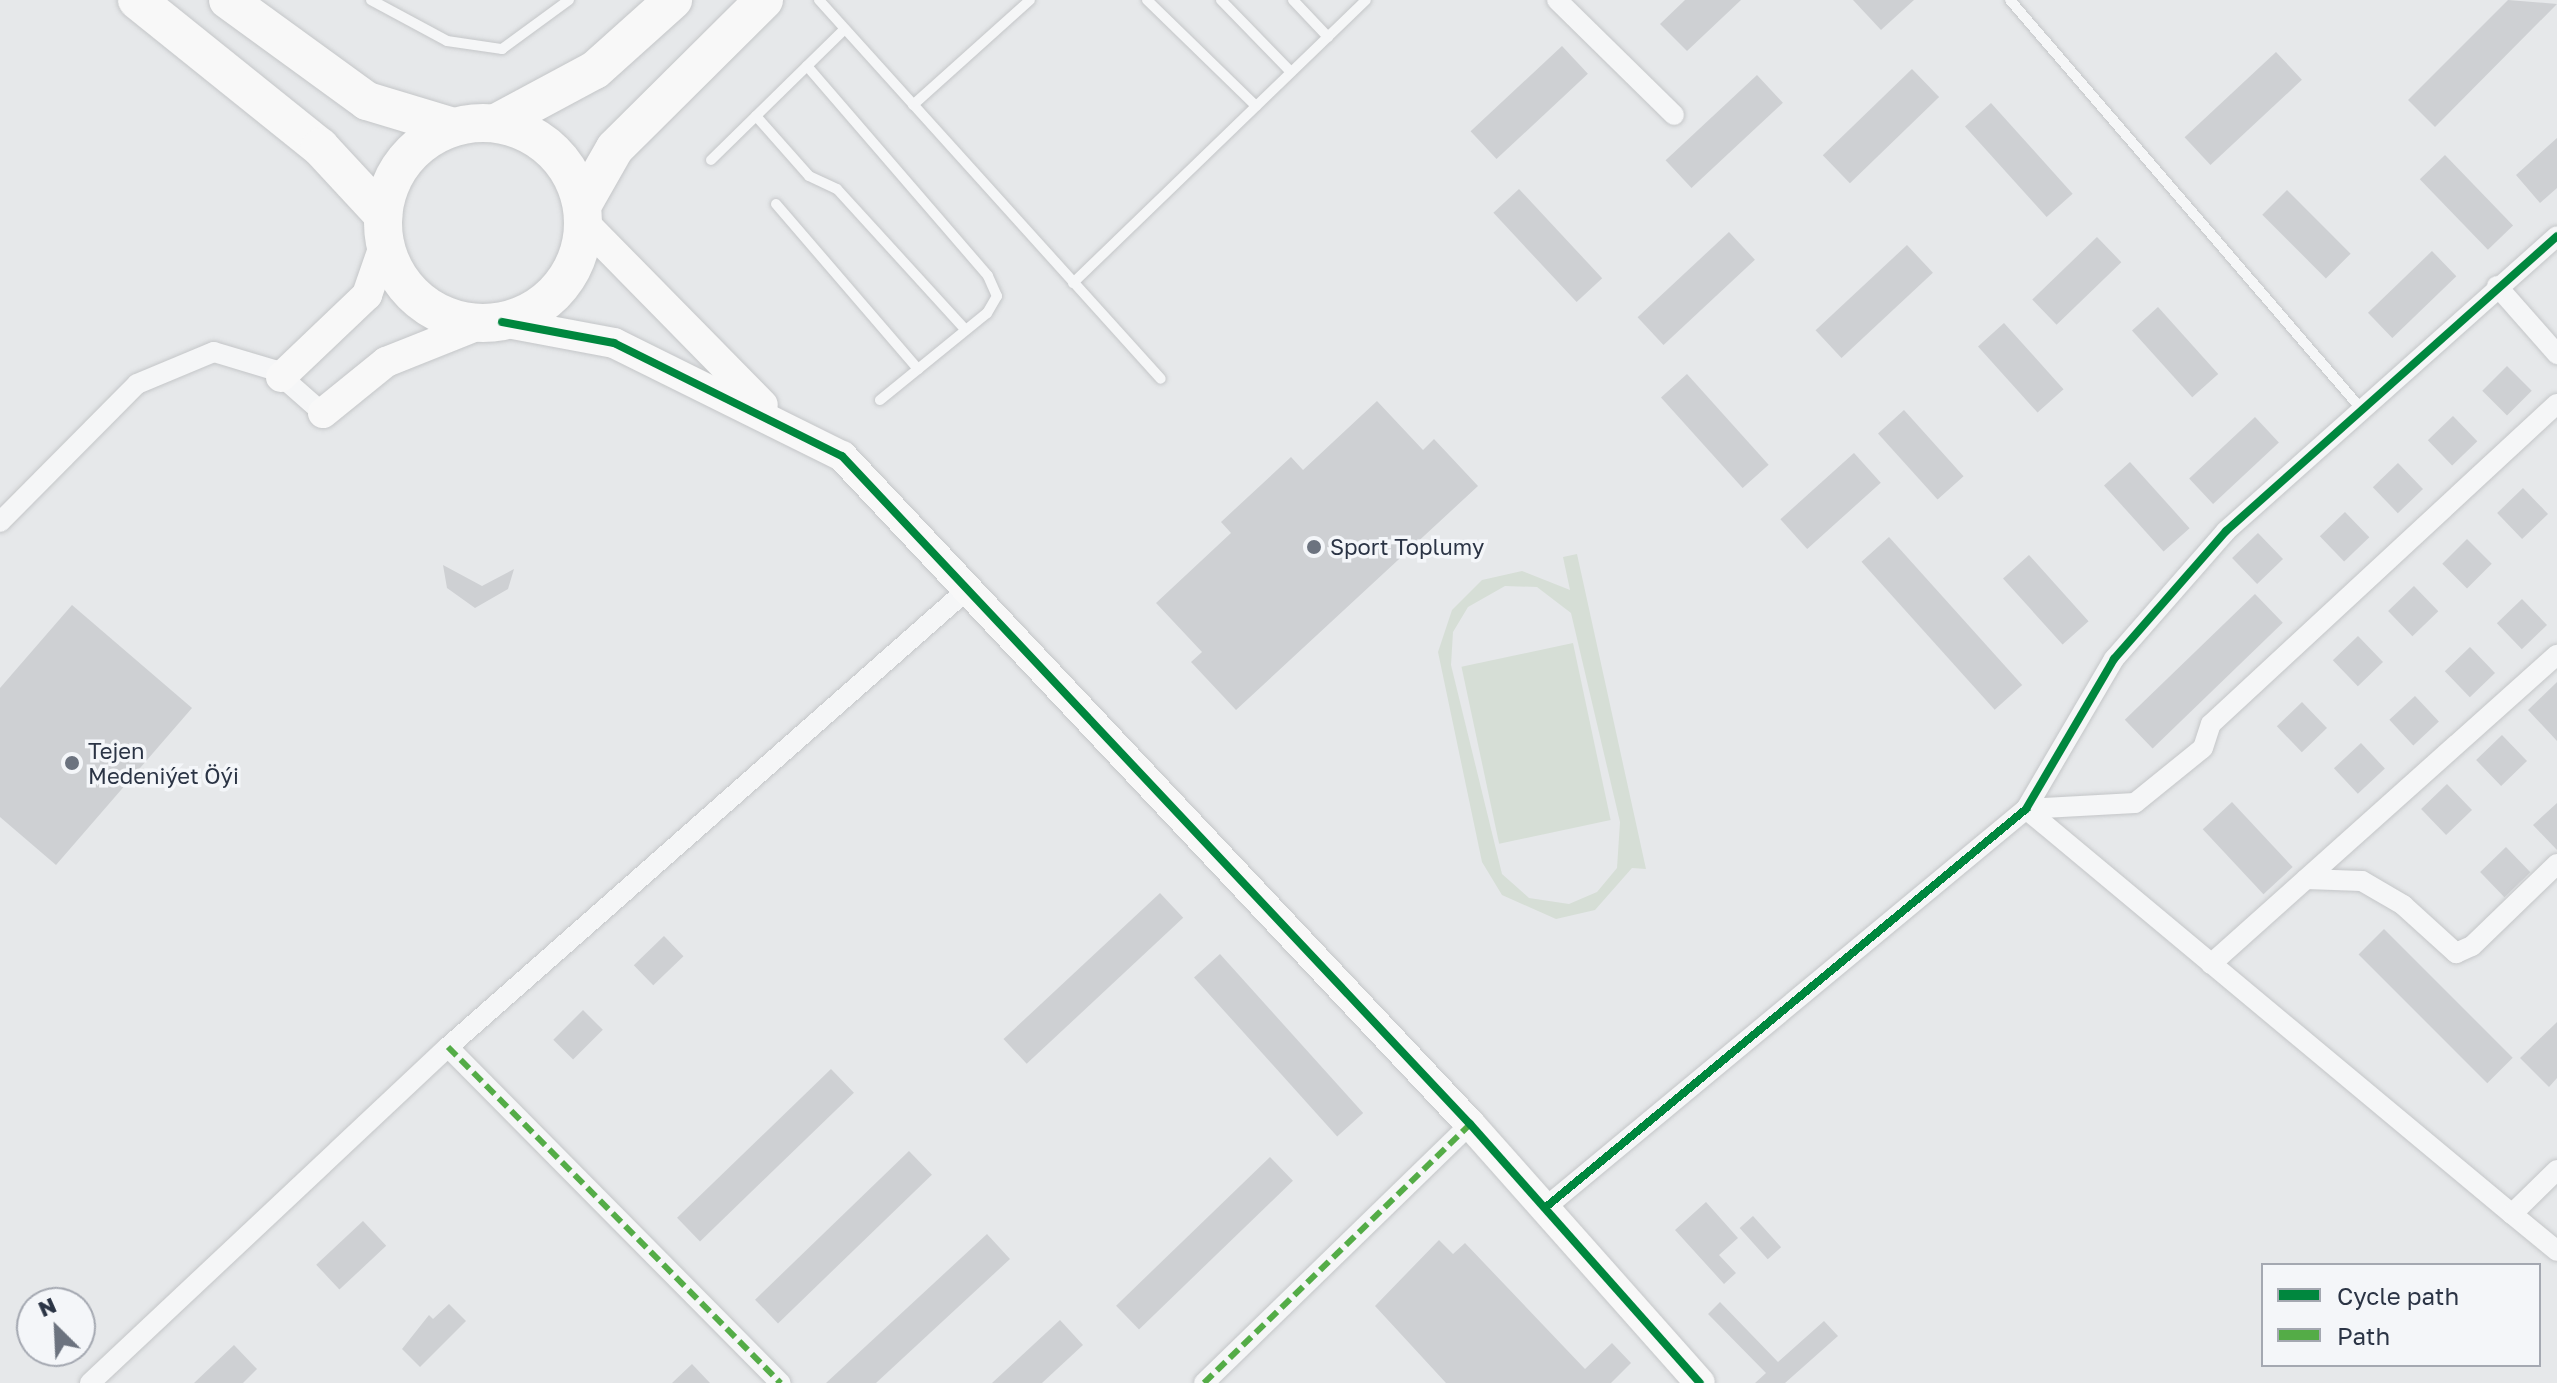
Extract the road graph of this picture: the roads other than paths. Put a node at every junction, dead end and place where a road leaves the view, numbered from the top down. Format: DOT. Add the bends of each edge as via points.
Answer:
graph roads {
  1 [pos="137,0"];
  2 [pos="228,0"];
  3 [pos="371,0"];
  4 [pos="569,0"];
  5 [pos="673,0"];
  6 [pos="764,0"];
  7 [pos="819,0"];
  8 [pos="1030,0"];
  9 [pos="1147,0"];
  10 [pos="1221,0"];
  11 [pos="1293,0"];
  12 [pos="1366,0"];
  13 [pos="1557,0"];
  14 [pos="2010,0"];
  15 [pos="845,29"];
  16 [pos="1328,37"];
  17 [pos="807,66"];
  18 [pos="1291,72"];
  19 [pos="913,105"];
  20 [pos="1256,106"];
  21 [pos="1674,115"];
  22 [pos="756,116"];
  23 [pos="496,123"];
  24 [pos="453,127"];
  25 [pos="711,160"];
  26 [pos="776,204"];
  27 [pos="583,213"];
  28 [pos="384,230"];
  29 [pos="2557,236"];
  30 [pos="1073,283"];
  31 [pos="2497,286"];
  32 [pos="493,322"];
  33 [pos="965,329"];
  34 [pos="2557,354"];
  35 [pos="918,369"];
  36 [pos="281,377"];
  37 [pos="1161,379"];
  38 [pos="880,400"];
  39 [pos="2557,404"];
  40 [pos="2363,411"];
  41 [pos="323,413"];
  42 [pos="779,421"];
  43 [pos="0,522"];
  44 [pos="969,588"];
  45 [pos="2557,655"];
  46 [pos="2026,809"];
  47 [pos="2557,864"];
  48 [pos="2306,879"];
  49 [pos="2211,964"];
  50 [pos="448,1047"];
  51 [pos="1470,1124"];
  52 [pos="2557,1170"];
  53 [pos="1546,1207"];
  54 [pos="2512,1214"];
  55 [pos="2557,1251"];
  56 [pos="90,1383"];
  57 [pos="781,1383"];
  58 [pos="1204,1383"];
  59 [pos="1700,1383"];
  1 -- 28 [label="highway" via="320,147"];
  2 -- 24 [label="highway" via="367,101"];
  3 -- 4 [label="lane" via="447,41 502,49"];
  5 -- 23 [label="highway" via="595,70"];
  6 -- 27 [label="highway" via="615,148"];
  7 -- 15 [label="lane"];
  8 -- 19 [label="lane"];
  9 -- 20 [label="lane"];
  10 -- 18 [label="lane"];
  11 -- 16 [label="lane"];
  12 -- 16 [label="lane"];
  13 -- 21 [label="street"];
  14 -- 40 [label="lane"];
  15 -- 17 [label="lane"];
  15 -- 19 [label="lane"];
  16 -- 18 [label="lane"];
  17 -- 22 [label="lane"];
  17 -- 33 [label="lane" via="988,276 997,296"];
  18 -- 20 [label="lane"];
  19 -- 30 [label="lane"];
  20 -- 30 [label="lane"];
  22 -- 25 [label="lane"];
  22 -- 33 [label="lane" via="809,176 837,189"];
  23 -- 24 [label="highway"];
  23 -- 27 [label="highway" via="553,150"];
  24 -- 28 [label="highway" via="404,160"];
  26 -- 35 [label="lane"];
  27 -- 32 [label="highway" via="574,268 544,303"];
  27 -- 42 [label="street"];
  28 -- 32 [label="highway" via="415,299 442,315"];
  28 -- 36 [label="street" via="367,295"];
  29 -- 31 [label="street"];
  30 -- 37 [label="lane"];
  31 -- 34 [label="street"];
  31 -- 40 [label="street"];
  32 -- 41 [label="street" via="386,362"];
  32 -- 42 [label="street" via="614,343"];
  33 -- 35 [label="lane"];
  35 -- 38 [label="lane"];
  36 -- 41 [label="street"];
  36 -- 43 [label="street" via="214,352 137,384"];
  39 -- 46 [label="street" via="2211,724 2203,748 2135,803"];
  40 -- 46 [label="street" via="2226,531 2114,659"];
  42 -- 44 [label="street" via="842,456"];
  44 -- 50 [label="street"];
  44 -- 51 [label="street"];
  45 -- 48 [label="street"];
  46 -- 49 [label="street"];
  46 -- 53 [label="street"];
  47 -- 48 [label="street" via="2472,946 2456,953 2403,905 2362,881"];
  48 -- 49 [label="street"];
  49 -- 54 [label="street"];
  50 -- 56 [label="street"];
  50 -- 57 [label="street"];
  51 -- 53 [label="street"];
  51 -- 58 [label="street"];
  52 -- 54 [label="street"];
  53 -- 59 [label="street"];
  54 -- 55 [label="street"];
}
